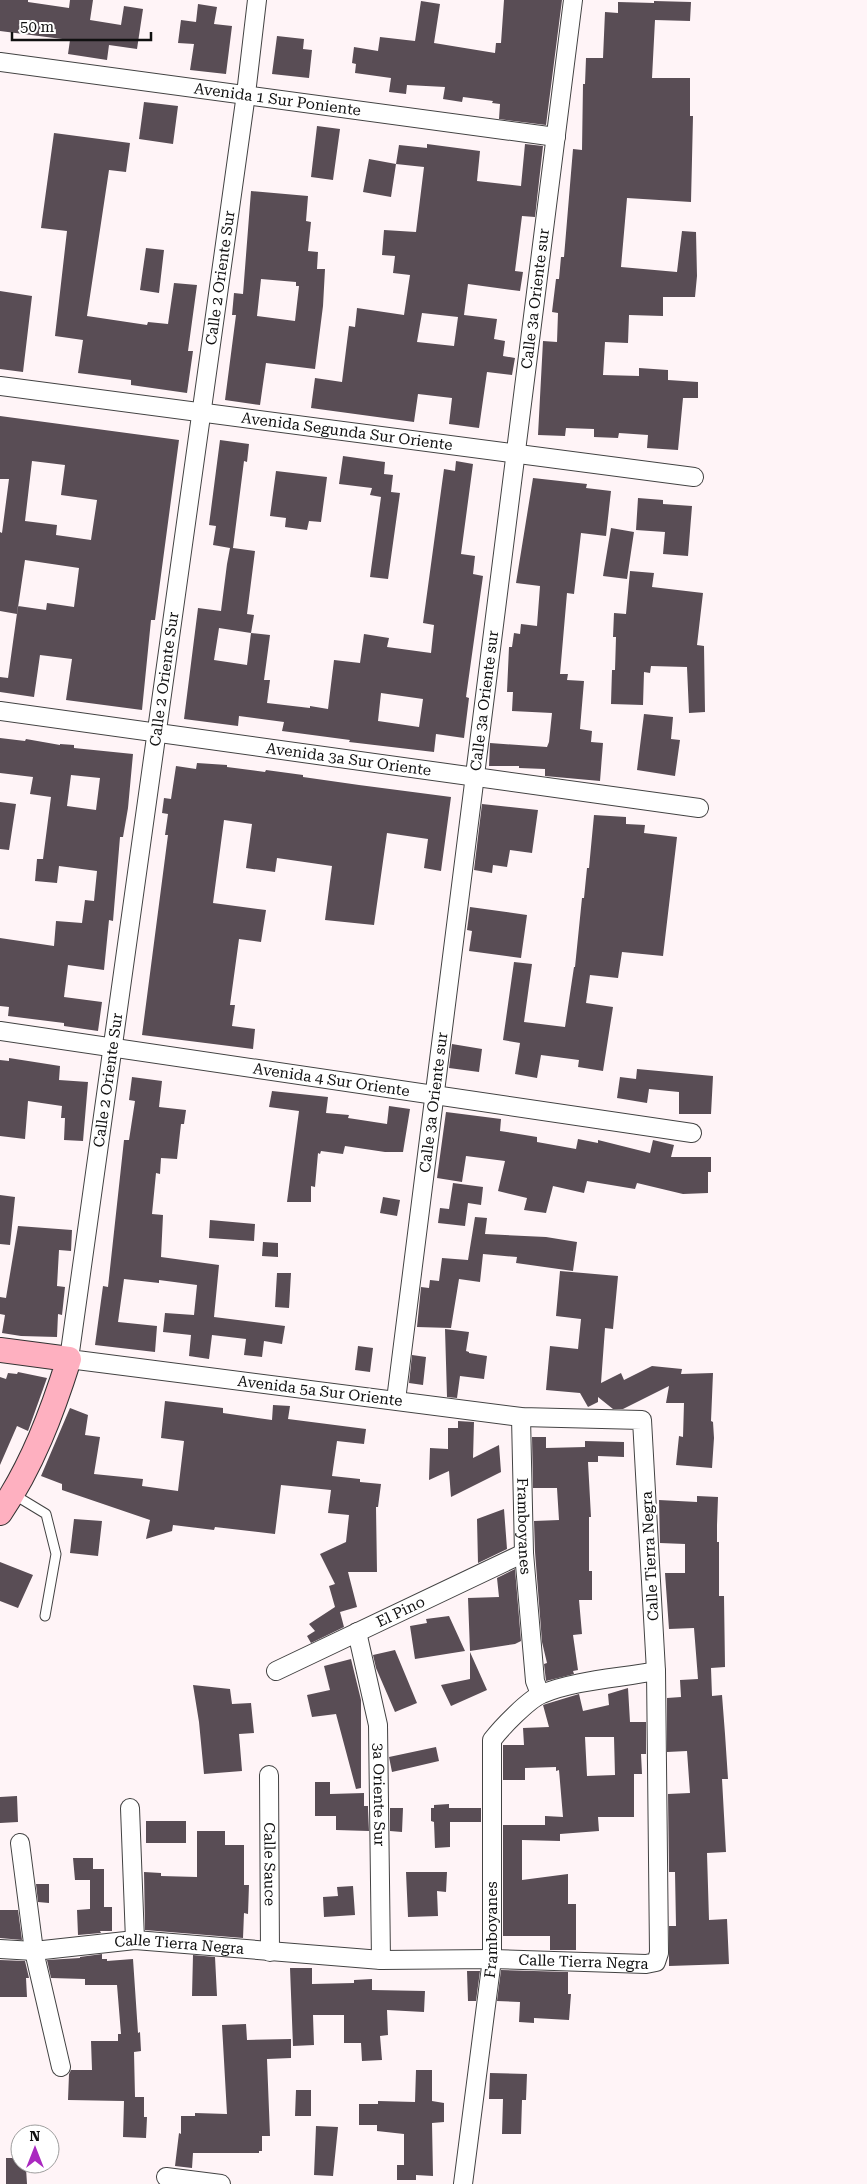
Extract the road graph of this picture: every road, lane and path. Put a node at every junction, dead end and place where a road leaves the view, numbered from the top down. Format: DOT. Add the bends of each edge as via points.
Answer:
graph roads {
  1 [pos="257,0"];
  2 [pos="574,0"];
  3 [pos="0,62"];
  4 [pos="246,94"];
  5 [pos="556,137"];
  6 [pos="0,386"];
  7 [pos="202,412"];
  8 [pos="516,453"];
  9 [pos="694,477"];
  10 [pos="0,712"];
  11 [pos="157,733"];
  12 [pos="475,777"];
  13 [pos="699,808"];
  14 [pos="0,1031"];
  15 [pos="113,1048"];
  16 [pos="434,1095"];
  17 [pos="692,1133"];
  18 [pos="0,1350"];
  19 [pos="69,1359"];
  20 [pos="396,1400"];
  21 [pos="521,1417"];
  22 [pos="642,1420"];
  23 [pos="6,1504"];
  24 [pos="524,1553"];
  25 [pos="45,1616"];
  26 [pos="357,1632"];
  27 [pos="276,1671"];
  28 [pos="656,1671"];
  29 [pos="540,1694"];
  30 [pos="269,1775"];
  31 [pos="130,1808"];
  32 [pos="20,1843"];
  33 [pos="135,1940"];
  34 [pos="0,1948"];
  35 [pos="34,1951"];
  36 [pos="270,1952"];
  37 [pos="492,1959"];
  38 [pos="381,1960"];
  39 [pos="61,2067"];
  40 [pos="166,2177"];
  41 [pos="221,2184"];
  42 [pos="463,2184"];
  1 -- 4 [label="street, Calle 2 Oriente Sur"];
  2 -- 5 [label="street, Calle 3a Oriente sur"];
  3 -- 4 [label="street, Avenida 1 Sur Poniente"];
  4 -- 5 [label="street, Avenida 1 Sur Poniente"];
  4 -- 7 [label="street, Calle 2 Oriente Sur"];
  5 -- 8 [label="street, Calle 3a Oriente sur"];
  6 -- 7 [label="street, Avenida Segunda Sur Oriente"];
  7 -- 8 [label="street, Avenida Segunda Sur Oriente"];
  7 -- 11 [label="street, Calle 2 Oriente Sur"];
  8 -- 9 [label="street, Avenida Segunda Sur Oriente"];
  8 -- 12 [label="street, Calle 3a Oriente sur"];
  10 -- 11 [label="street, Avenida 3a Sur Oriente"];
  11 -- 12 [label="street, Avenida 3a Sur Oriente"];
  11 -- 15 [label="street, Calle 2 Oriente Sur"];
  12 -- 13 [label="street, Avenida 3a Sur Oriente"];
  12 -- 16 [label="street, Calle 3a Oriente sur"];
  14 -- 15 [label="street, Avenida 4 Sur Oriente"];
  15 -- 16 [label="street, Avenida 4 Sur Oriente"];
  15 -- 19 [label="street, Calle 2 Oriente Sur"];
  16 -- 17 [label="street, Avenida 4 Sur Oriente"];
  16 -- 20 [label="street, Calle 3a Oriente sur"];
  18 -- 19 [label="street, Avenida 5a Sur Oriente"];
  19 -- 20 [label="street, Avenida 5a Sur Oriente"];
  19 -- 23 [label="street" via="52,1413"];
  20 -- 21 [label="street, Avenida 5a Sur Oriente"];
  21 -- 22 [label="street, Avenida 5a Sur Oriente"];
  21 -- 24 [label="street, Framboyanes"];
  22 -- 28 [label="street, Calle Tierra Negra"];
  23 -- 25 [label="lane" via="46,1514 56,1554"];
  24 -- 26 [label="street, El Pino"];
  24 -- 29 [label="street, Framboyanes" via="535,1681"];
  26 -- 27 [label="street, El Pino"];
  26 -- 38 [label="street, 3a Oriente Sur" via="378,1725"];
  28 -- 29 [label="street, Framboyanes"];
  28 -- 37 [label="street, Calle Tierra Negra" via="659,1953 656,1962"];
  29 -- 37 [label="street, Framboyanes" via="492,1740"];
  30 -- 36 [label="street, Calle Sauce"];
  31 -- 33 [label="street"];
  32 -- 35 [label="street"];
  33 -- 35 [label="street, Calle Tierra Negra"];
  33 -- 36 [label="street, Calle Tierra Negra"];
  34 -- 35 [label="street, Calle Tierra Negra"];
  35 -- 39 [label="street"];
  36 -- 38 [label="street, Calle Tierra Negra"];
  37 -- 38 [label="street, Calle Tierra Negra"];
  37 -- 42 [label="street, Framboyanes"];
  40 -- 41 [label="street"];
}
